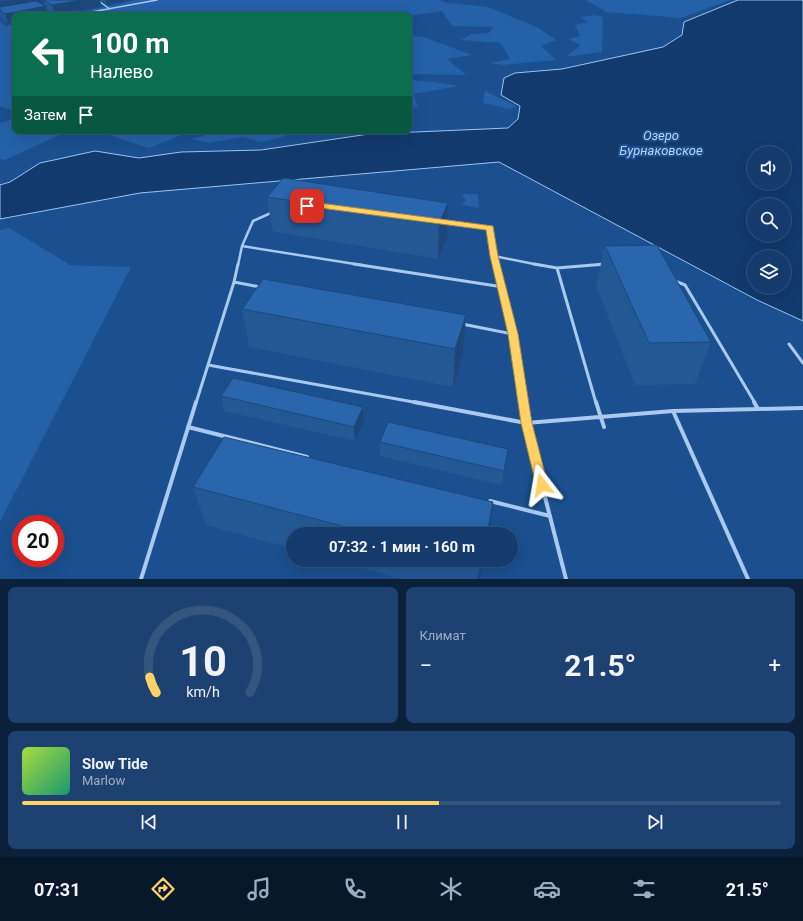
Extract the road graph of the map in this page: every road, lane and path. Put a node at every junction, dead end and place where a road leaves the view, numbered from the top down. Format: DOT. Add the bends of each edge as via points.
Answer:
graph roads {
  1 [pos="97,0"];
  2 [pos="157,0"];
  3 [pos="40,8"];
  4 [pos="110,9"];
  5 [pos="47,12"];
  6 [pos="92,12"];
  7 [pos="275,211"];
  8 [pos="436,221"];
  9 [pos="242,246"];
  10 [pos="494,256"];
  11 [pos="612,264"];
  12 [pos="557,268"];
  13 [pos="670,279"];
  14 [pos="234,282"];
  15 [pos="503,287"];
  16 [pos="265,288"];
  17 [pos="459,324"];
  18 [pos="513,334"];
  19 [pos="789,344"];
  20 [pos="803,363"];
  21 [pos="208,365"];
  22 [pos="803,408"];
  23 [pos="758,409"];
  24 [pos="673,411"];
  25 [pos="600,416"];
  26 [pos="526,423"];
  27 [pos="188,427"];
  28 [pos="604,427"];
  29 [pos="311,458"];
  30 [pos="488,501"];
  31 [pos="550,516"];
  32 [pos="141,579"];
  33 [pos="566,579"];
  34 [pos="748,579"];
  1 -- 4 [label="lane"];
  2 -- 4 [label="lane"];
  3 -- 5 [label="lane"];
  4 -- 6 [label="lane"];
  7 -- 9 [label="lane" via="253,221"];
  8 -- 10 [label="lane" via="490,228"];
  9 -- 14 [label="lane"];
  9 -- 15 [label="lane"];
  10 -- 12 [label="lane"];
  10 -- 15 [label="lane"];
  11 -- 12 [label="lane"];
  12 -- 25 [label="lane"];
  13 -- 23 [label="lane" via="685,285"];
  14 -- 16 [label="lane"];
  14 -- 21 [label="lane"];
  15 -- 18 [label="lane"];
  17 -- 18 [label="lane"];
  18 -- 26 [label="lane"];
  19 -- 20 [label="lane"];
  21 -- 26 [label="lane"];
  21 -- 27 [label="lane"];
  22 -- 23 [label="lane"];
  23 -- 24 [label="lane"];
  24 -- 25 [label="lane"];
  24 -- 34 [label="lane"];
  25 -- 26 [label="lane"];
  25 -- 28 [label="lane"];
  26 -- 31 [label="lane"];
  27 -- 29 [label="lane"];
  27 -- 32 [label="lane"];
  30 -- 31 [label="lane"];
  31 -- 33 [label="lane"];
}
